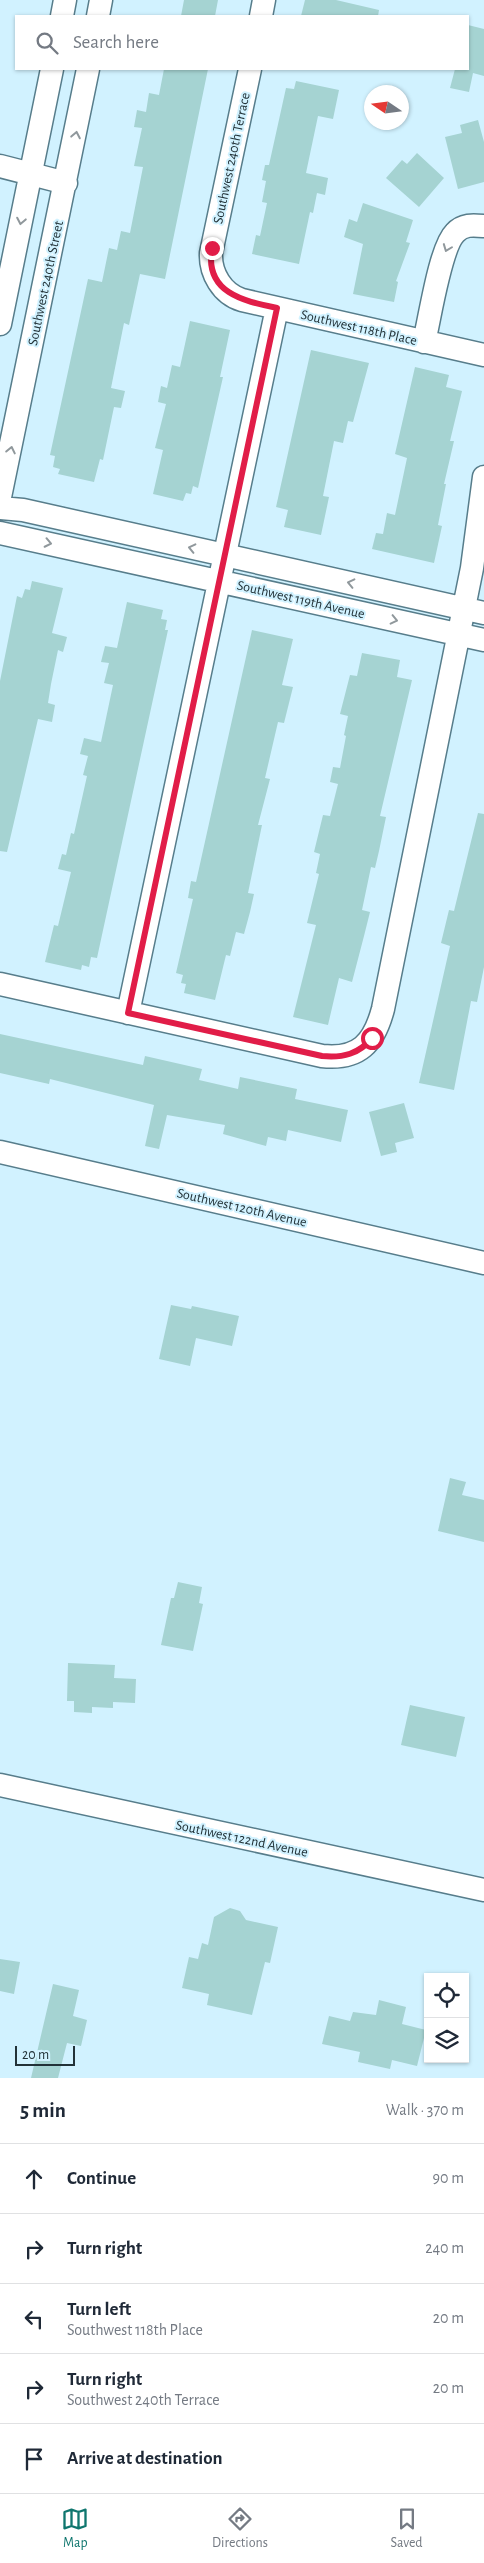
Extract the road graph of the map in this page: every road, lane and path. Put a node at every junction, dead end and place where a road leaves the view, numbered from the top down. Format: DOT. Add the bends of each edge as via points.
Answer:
graph roads {
  1 [pos="65,0"];
  2 [pos="101,0"];
  3 [pos="264,0"];
  4 [pos="62,15"];
  5 [pos="98,15"];
  6 [pos="261,15"];
  7 [pos="52,70"];
  8 [pos="88,70"];
  9 [pos="250,70"];
  10 [pos="0,166"];
  11 [pos="31,173"];
  12 [pos="66,182"];
  13 [pos="484,226"];
  14 [pos="8,249"];
  15 [pos="50,258"];
  16 [pos="215,276"];
  17 [pos="277,308"];
  18 [pos="0,324"];
  19 [pos="424,342"];
  20 [pos="484,354"];
  21 [pos="484,477"];
  22 [pos="0,497"];
  23 [pos="0,508"];
  24 [pos="0,533"];
  25 [pos="226,555"];
  26 [pos="221,581"];
  27 [pos="474,611"];
  28 [pos="458,635"];
  29 [pos="484,640"];
  30 [pos="0,984"];
  31 [pos="128,1013"];
  32 [pos="0,1152"];
  33 [pos="484,1263"];
  34 [pos="0,1785"];
  35 [pos="484,1890"];
  1 -- 4 [label="street"];
  2 -- 5 [label="street"];
  3 -- 6 [label="street"];
  7 -- 11 [label="street"];
  12 -- 8 [label="street, Southwest 240th Street, one-way"];
  9 -- 16 [label="street, Southwest 240th Terrace" via="211,253"];
  10 -- 11 [label="street"];
  11 -- 12 [label="street"];
  11 -- 14 [label="street, one-way"];
  12 -- 15 [label="street, Southwest 240th Street"];
  13 -- 19 [label="street, one-way" via="469,225 453,235 444,256"];
  14 -- 15 [label="street"];
  14 -- 18 [label="street"];
  22 -- 15 [label="street, Southwest 240th Street, one-way"];
  16 -- 17 [label="street, Southwest 118th Place" via="232,296"];
  17 -- 19 [label="street, Southwest 118th Place"];
  17 -- 25 [label="street"];
  19 -- 20 [label="street, Southwest 118th Place"];
  21 -- 27 [label="street" via="475,554"];
  25 -- 23 [label="street, one-way" via="23,510"];
  24 -- 26 [label="street, Southwest 119th Avenue, one-way"];
  25 -- 26 [label="street"];
  27 -- 25 [label="street, one-way"];
  26 -- 28 [label="street, Southwest 119th Avenue, one-way"];
  26 -- 31 [label="street"];
  27 -- 28 [label="street"];
  28 -- 29 [label="street, Southwest 119th Avenue"];
  28 -- 31 [label="street" via="383,1009 367,1044 350,1054 322,1056"];
  30 -- 31 [label="street"];
  32 -- 33 [label="street, Southwest 120th Avenue"];
  34 -- 35 [label="street, Southwest 122nd Avenue"];
}
